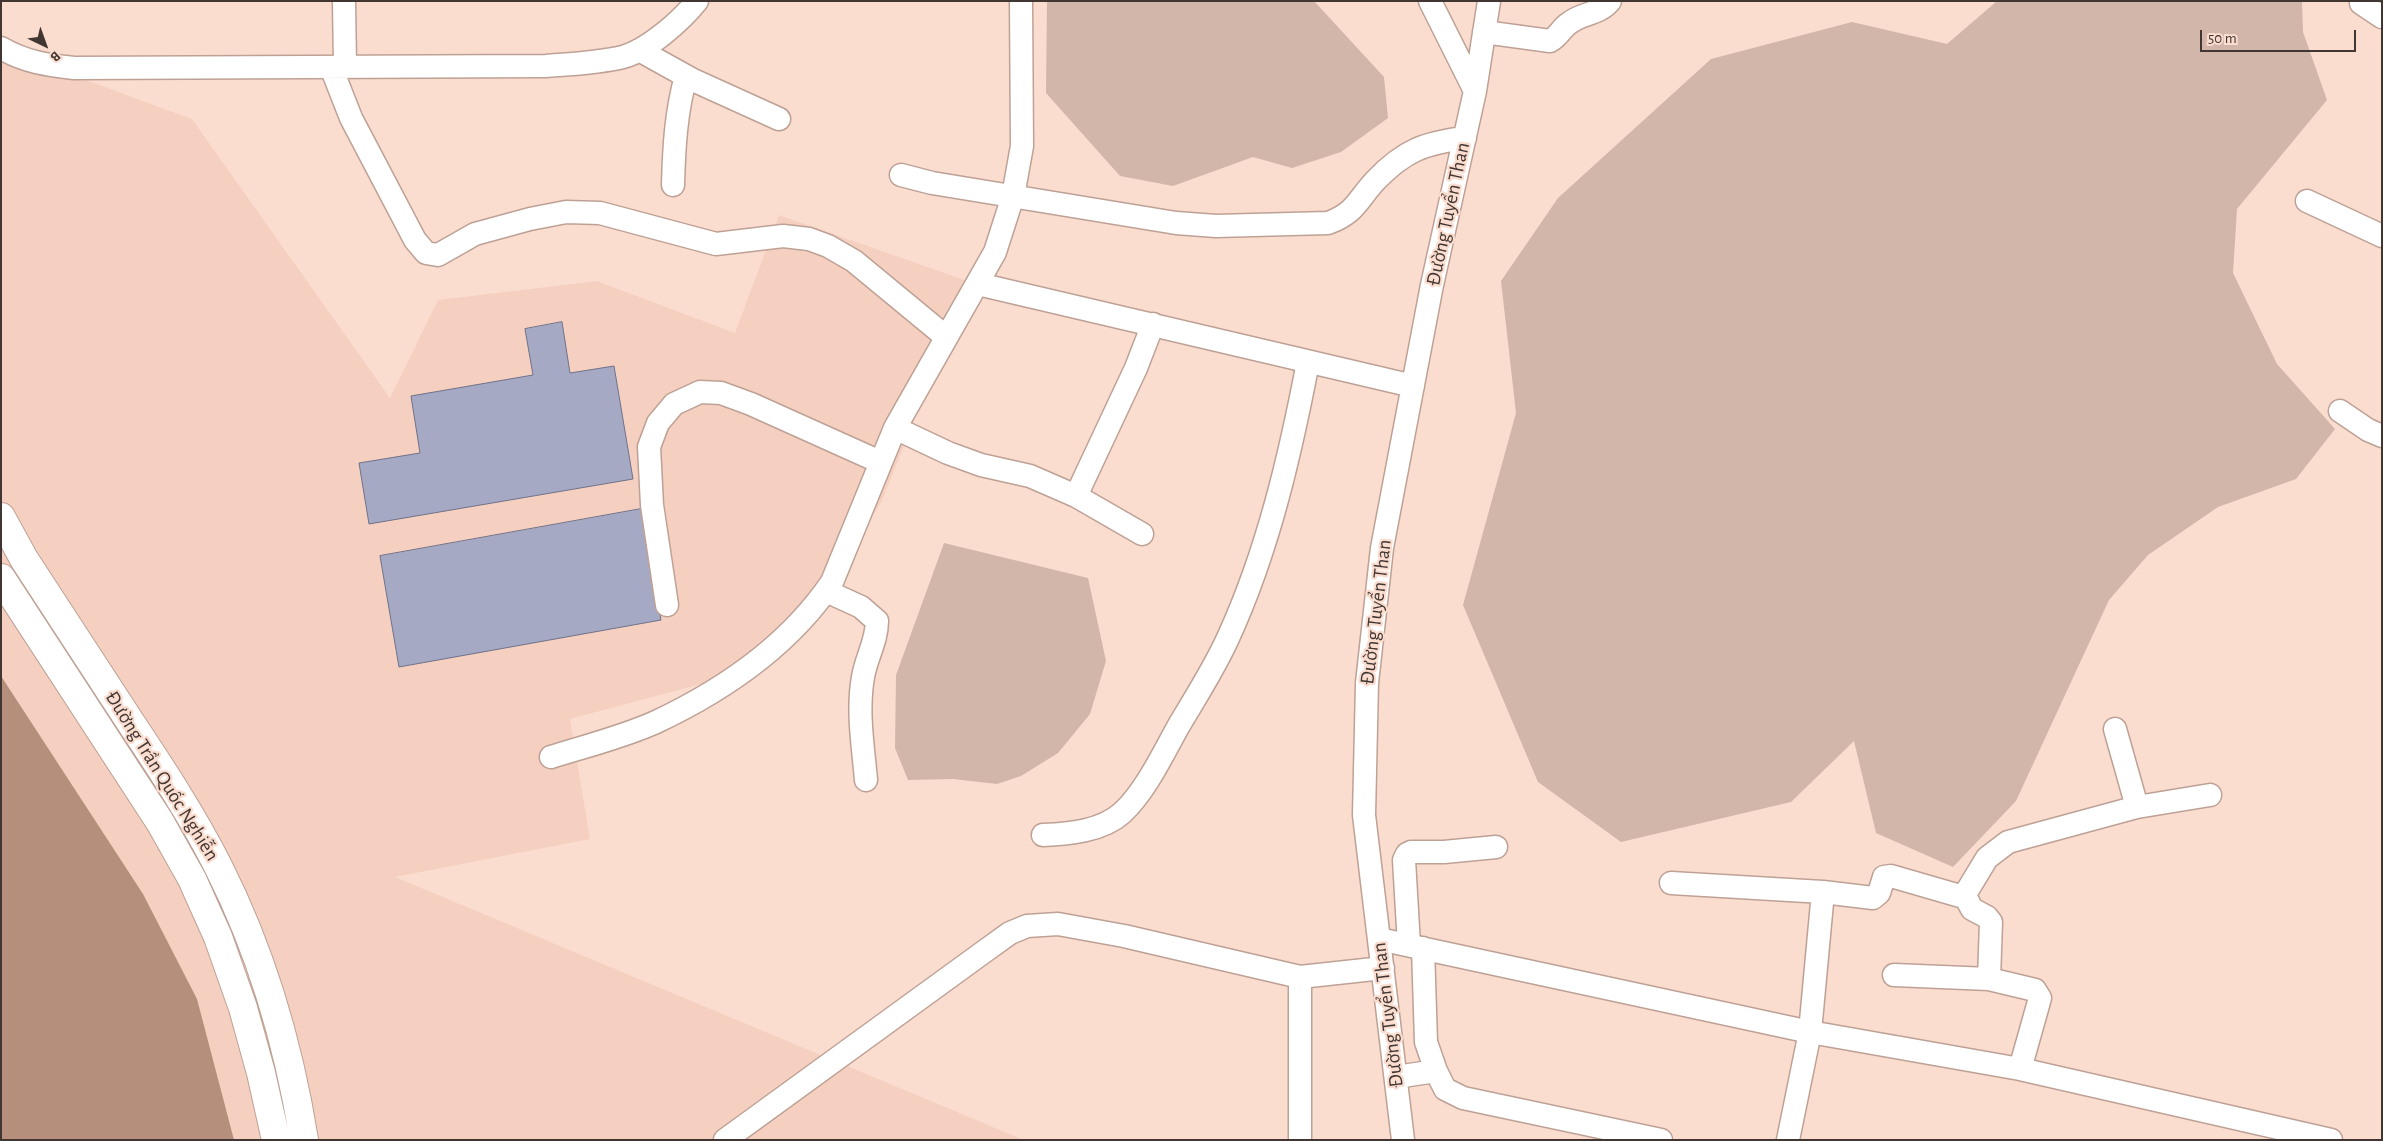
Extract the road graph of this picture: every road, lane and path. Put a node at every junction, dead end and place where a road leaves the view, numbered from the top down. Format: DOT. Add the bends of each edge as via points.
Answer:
graph roads {
  1 [pos="344,1"];
  2 [pos="697,1"];
  3 [pos="1021,1"];
  4 [pos="1430,1"];
  5 [pos="1488,1"];
  6 [pos="1610,1"];
  7 [pos="2361,3"];
  8 [pos="2382,17"];
  9 [pos="1484,32"];
  10 [pos="1,48"];
  11 [pos="639,50"];
  12 [pos="338,66"];
  13 [pos="686,76"];
  14 [pos="1475,91"];
  15 [pos="779,119"];
  16 [pos="1465,138"];
  17 [pos="901,175"];
  18 [pos="673,185"];
  19 [pos="1013,196"];
  20 [pos="2307,200"];
  21 [pos="2382,236"];
  22 [pos="978,284"];
  23 [pos="1153,324"];
  24 [pos="946,336"];
  25 [pos="1308,362"];
  26 [pos="1412,386"];
  27 [pos="2340,411"];
  28 [pos="895,428"];
  29 [pos="2382,436"];
  30 [pos="880,462"];
  31 [pos="1076,496"];
  32 [pos="1,517"];
  33 [pos="1142,534"];
  34 [pos="1,578"];
  35 [pos="826,591"];
  36 [pos="667,606"];
  37 [pos="2115,729"];
  38 [pos="551,757"];
  39 [pos="866,780"];
  40 [pos="2210,795"];
  41 [pos="2137,807"];
  42 [pos="1043,835"];
  43 [pos="1496,847"];
  44 [pos="1671,883"];
  45 [pos="1823,892"];
  46 [pos="1964,894"];
  47 [pos="1379,939"];
  48 [pos="1416,947"];
  49 [pos="1375,970"];
  50 [pos="1894,975"];
  51 [pos="1300,976"];
  52 [pos="1989,979"];
  53 [pos="1810,1032"];
  54 [pos="2020,1069"];
  55 [pos="1436,1071"];
  56 [pos="1396,1077"];
  57 [pos="276,1140"];
  58 [pos="304,1140"];
  59 [pos="725,1140"];
  60 [pos="1300,1140"];
  61 [pos="1403,1140"];
  62 [pos="1661,1140"];
  63 [pos="1788,1140"];
  64 [pos="2331,1140"];
  1 -- 12 [label="street"];
  2 -- 11 [label="street" via="676,24"];
  3 -- 19 [label="street" via="1022,146"];
  4 -- 14 [label="street"];
  5 -- 9 [label="street, Đường Tuyển Than"];
  6 -- 9 [label="street" via="1601,11 1580,16 1567,24 1550,41"];
  7 -- 8 [label="street"];
  9 -- 14 [label="street, Đường Tuyển Than"];
  10 -- 12 [label="street" via="34,63 74,68"];
  11 -- 12 [label="street" via="625,56 546,66"];
  11 -- 13 [label="street"];
  12 -- 24 [label="street" via="350,118 426,254 438,255 476,234 566,212 600,213 716,244 783,236 809,238 854,261"];
  13 -- 15 [label="street"];
  13 -- 18 [label="street" via="674,131"];
  14 -- 16 [label="street, Đường Tuyển Than"];
  16 -- 19 [label="street" via="1418,147 1376,180 1343,218 1328,223 1186,224"];
  16 -- 26 [label="street, Đường Tuyển Than"];
  17 -- 19 [label="street"];
  19 -- 22 [label="street" via="995,252"];
  20 -- 21 [label="street"];
  22 -- 23 [label="street"];
  22 -- 24 [label="street"];
  23 -- 25 [label="street"];
  23 -- 31 [label="street"];
  24 -- 28 [label="street"];
  25 -- 26 [label="street"];
  25 -- 42 [label="street" via="1295,431 1271,522 1250,587 1223,648 1158,762 1121,813 1106,823 1086,829"];
  26 -- 47 [label="street, Đường Tuyển Than" via="1382,548 1366,683 1364,815"];
  27 -- 29 [label="street"];
  28 -- 30 [label="street"];
  28 -- 31 [label="street" via="957,456 1030,476"];
  30 -- 35 [label="street"];
  30 -- 36 [label="street" via="721,392 700,392 674,404 658,423 649,447 652,505"];
  31 -- 33 [label="street"];
  32 -- 58 [label="main road, Đường Trần Quốc Nghiễn" via="24,558 187,809 218,867 246,930 272,1002"];
  34 -- 57 [label="main road, Đường Trần Quốc Nghiễn" via="160,822 192,879 218,937 243,1008"];
  35 -- 38 [label="street" via="796,628 714,690 656,722"];
  35 -- 39 [label="street" via="861,607 877,621 860,701"];
  37 -- 41 [label="street"];
  40 -- 41 [label="street"];
  41 -- 46 [label="street" via="2008,842 1987,858"];
  43 -- 48 [label="street" via="1407,854 1404,860"];
  44 -- 45 [label="street"];
  45 -- 46 [label="street" via="1873,898 1879,894 1884,877 1891,876 1960,896"];
  45 -- 53 [label="street"];
  46 -- 52 [label="street" via="1972,909 1991,922"];
  47 -- 48 [label="street"];
  47 -- 49 [label="street, Đường Tuyển Than"];
  48 -- 53 [label="street"];
  48 -- 55 [label="street" via="1426,1042"];
  49 -- 51 [label="street"];
  49 -- 56 [label="street, Đường Tuyển Than"];
  50 -- 52 [label="street"];
  51 -- 59 [label="street" via="1085,928 1050,924 1027,926 1010,933"];
  51 -- 60 [label="street"];
  52 -- 54 [label="street" via="2038,993 2040,998"];
  53 -- 54 [label="street"];
  53 -- 63 [label="street"];
  54 -- 64 [label="street"];
  55 -- 56 [label="street"];
  55 -- 62 [label="street" via="1445,1089 1463,1098"];
  56 -- 61 [label="street, Đường Tuyển Than"];
}
